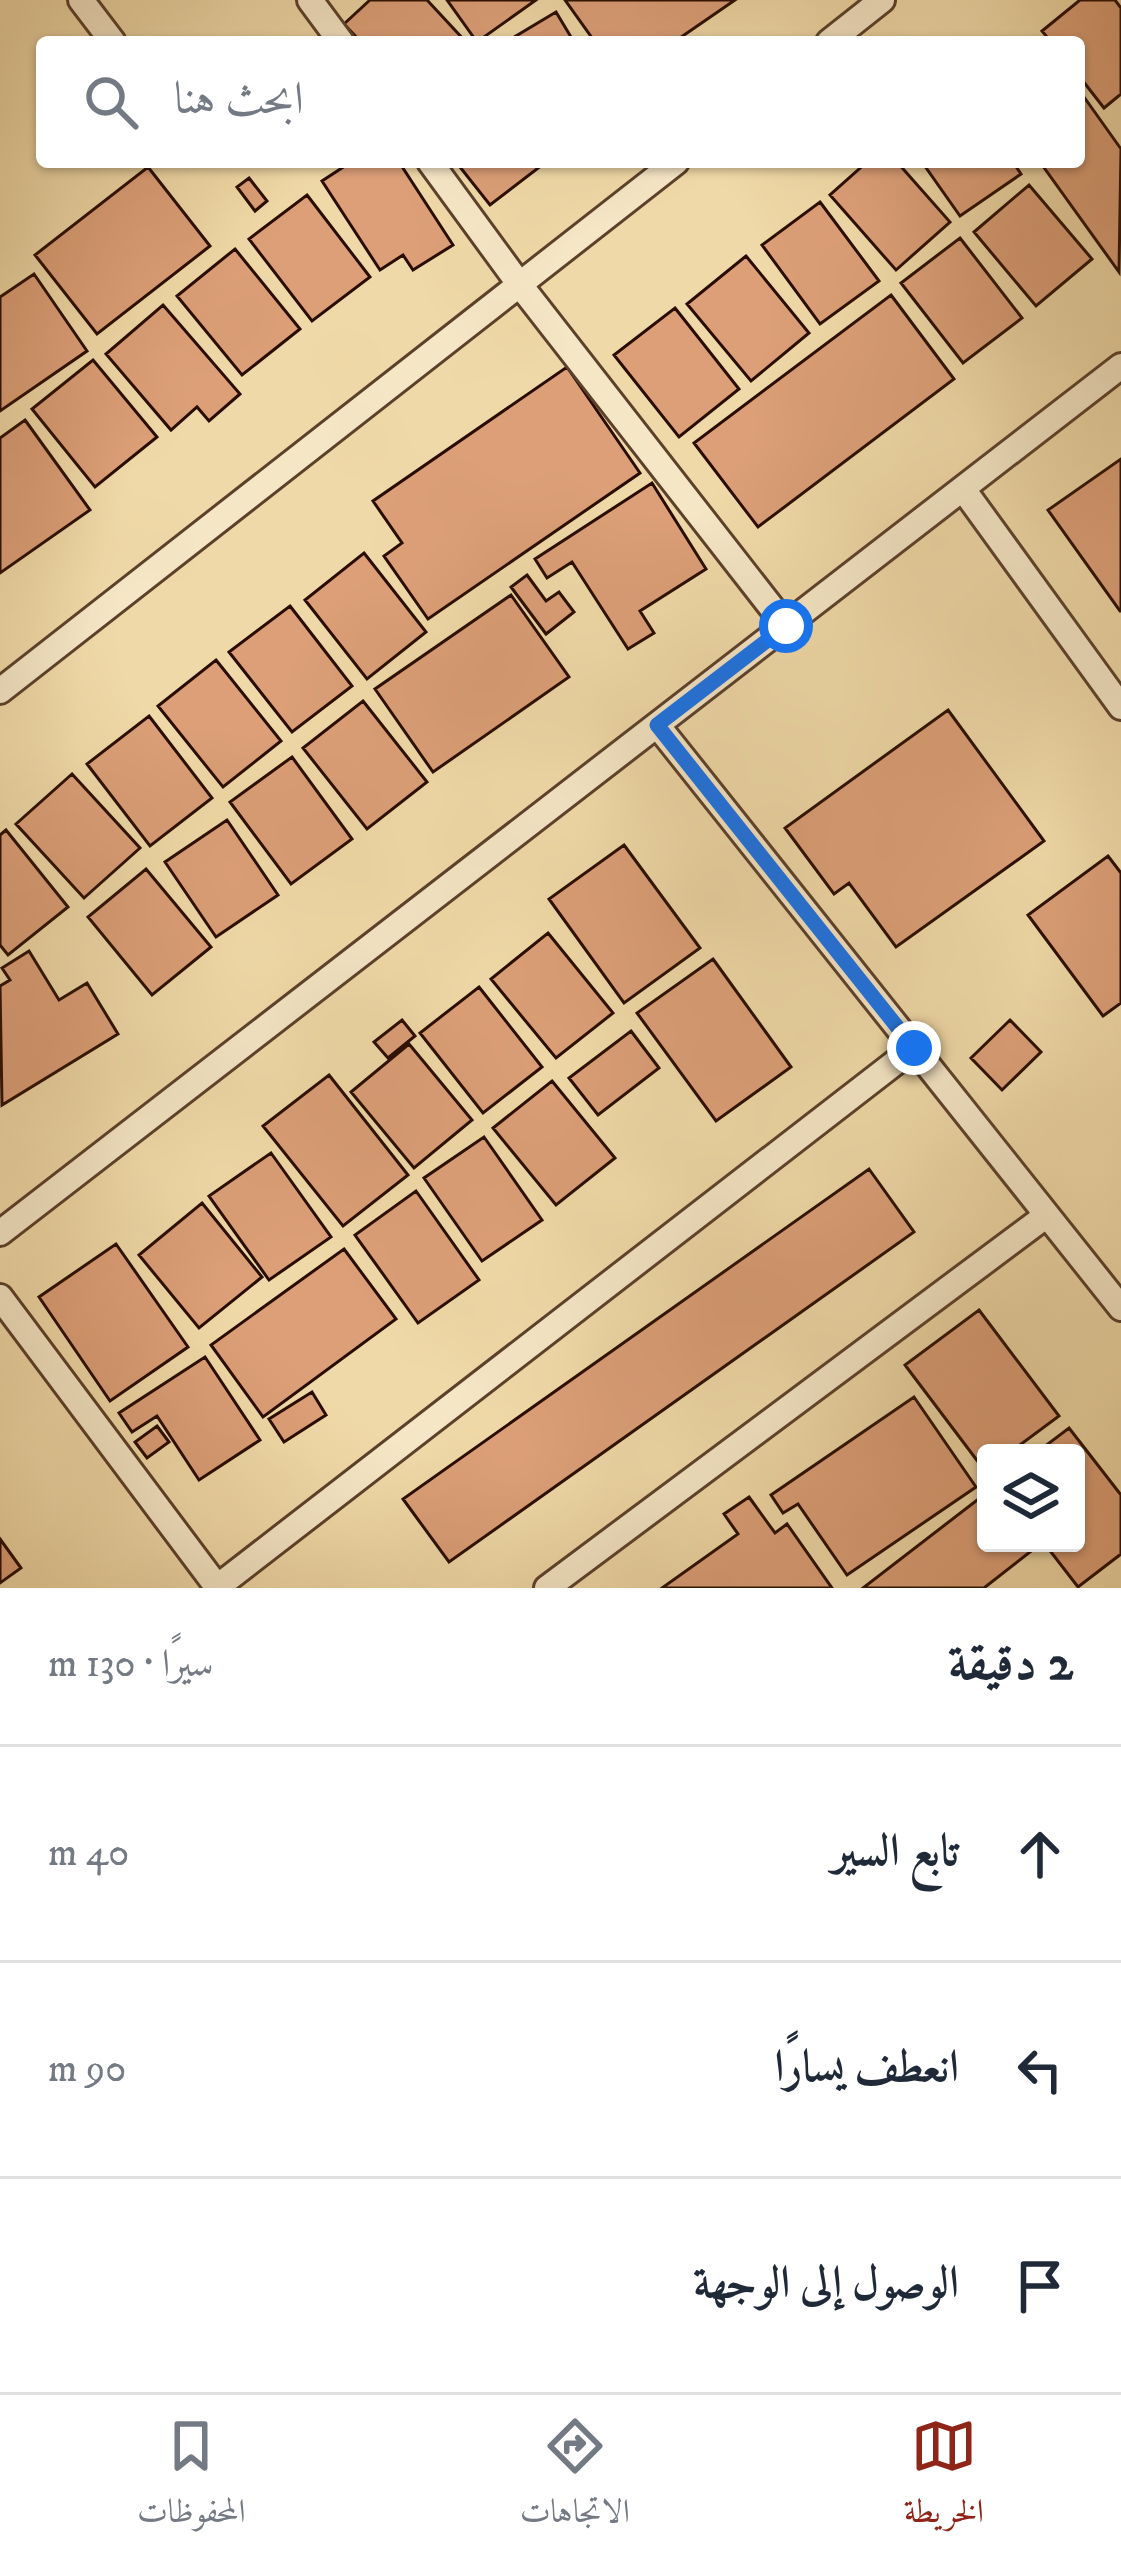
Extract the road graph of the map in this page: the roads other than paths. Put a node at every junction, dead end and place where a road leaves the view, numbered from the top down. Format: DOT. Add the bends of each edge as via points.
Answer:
graph roads {
  1 [pos="81,0"];
  2 [pos="310,0"];
  3 [pos="882,0"];
  4 [pos="108,36"];
  5 [pos="337,36"];
  6 [pos="837,36"];
  7 [pos="434,168"];
  8 [pos="668,168"];
  9 [pos="520,285"];
  10 [pos="1121,366"];
  11 [pos="963,489"];
  12 [pos="786,626"];
  13 [pos="0,691"];
  14 [pos="1121,707"];
  15 [pos="657,725"];
  16 [pos="914,1048"];
  17 [pos="1047,1215"];
  18 [pos="0,1233"];
  19 [pos="0,1297"];
  20 [pos="1121,1308"];
  21 [pos="217,1588"];
  22 [pos="547,1588"];
  1 -- 4 [label="street"];
  2 -- 5 [label="street"];
  3 -- 6 [label="street"];
  7 -- 9 [label="street"];
  8 -- 9 [label="street"];
  9 -- 12 [label="street"];
  9 -- 13 [label="street"];
  10 -- 11 [label="street"];
  11 -- 12 [label="street"];
  11 -- 14 [label="street"];
  12 -- 15 [label="street"];
  15 -- 16 [label="street"];
  15 -- 18 [label="street"];
  16 -- 17 [label="street"];
  16 -- 21 [label="street"];
  17 -- 20 [label="street"];
  17 -- 22 [label="street"];
  19 -- 21 [label="street"];
}
